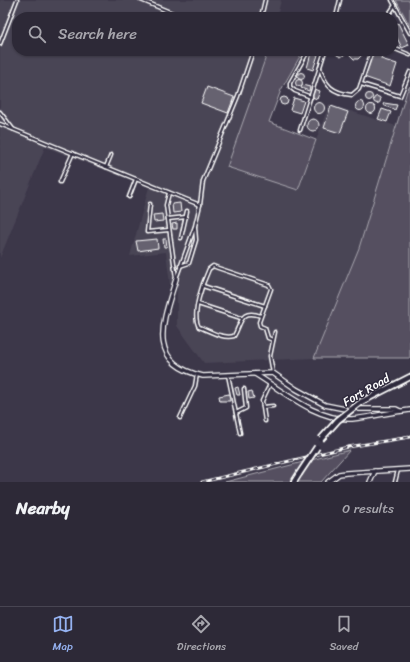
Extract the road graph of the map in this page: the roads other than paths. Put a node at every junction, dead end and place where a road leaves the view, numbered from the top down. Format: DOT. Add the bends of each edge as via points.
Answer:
graph roads {
  1 [pos="17,0"];
  2 [pos="141,0"];
  3 [pos="265,0"];
  4 [pos="340,0"];
  5 [pos="392,0"];
  6 [pos="395,5"];
  7 [pos="12,12"];
  8 [pos="170,12"];
  9 [pos="262,12"];
  10 [pos="337,12"];
  11 [pos="390,12"];
  12 [pos="12,13"];
  13 [pos="410,33"];
  14 [pos="0,44"];
  15 [pos="398,50"];
  16 [pos="251,56"];
  17 [pos="305,56"];
  18 [pos="324,56"];
  19 [pos="370,56"];
  20 [pos="410,56"];
  21 [pos="320,68"];
  22 [pos="410,72"];
  23 [pos="361,84"];
  24 [pos="311,97"];
  25 [pos="0,112"];
  26 [pos="0,124"];
  27 [pos="13,129"];
  28 [pos="300,130"];
  29 [pos="73,153"];
  30 [pos="111,155"];
  31 [pos="106,167"];
  32 [pos="136,179"];
  33 [pos="60,182"];
  34 [pos="169,193"];
  35 [pos="129,197"];
  36 [pos="150,204"];
  37 [pos="200,205"];
  38 [pos="187,211"];
  39 [pos="186,217"];
  40 [pos="168,219"];
  41 [pos="195,226"];
  42 [pos="169,230"];
  43 [pos="181,238"];
  44 [pos="180,266"];
  45 [pos="176,279"];
  46 [pos="203,286"];
  47 [pos="198,304"];
  48 [pos="265,306"];
  49 [pos="261,316"];
  50 [pos="241,318"];
  51 [pos="275,332"];
  52 [pos="273,340"];
  53 [pos="273,373"];
  54 [pos="197,374"];
  55 [pos="255,374"];
  56 [pos="228,375"];
  57 [pos="410,377"];
  58 [pos="271,383"];
  59 [pos="244,389"];
  60 [pos="273,406"];
  61 [pos="263,408"];
  62 [pos="345,408"];
  63 [pos="359,409"];
  64 [pos="410,410"];
  65 [pos="400,411"];
  66 [pos="236,413"];
  67 [pos="180,418"];
  68 [pos="265,421"];
  69 [pos="240,433"];
  70 [pos="410,469"];
  71 [pos="398,470"];
  72 [pos="375,471"];
  73 [pos="294,482"];
  74 [pos="328,482"];
  75 [pos="370,482"];
  76 [pos="395,482"];
  1 -- 7 [label="lane"];
  2 -- 8 [label="lane"];
  3 -- 9 [label="lane"];
  4 -- 10 [label="lane"];
  5 -- 6 [label="lane"];
  6 -- 11 [label="lane"];
  6 -- 13 [label="lane"];
  12 -- 14 [label="lane"];
  15 -- 20 [label="lane"];
  16 -- 37 [label="lane" via="203,182"];
  17 -- 24 [label="lane" via="290,87"];
  18 -- 21 [label="lane"];
  19 -- 23 [label="lane"];
  21 -- 23 [label="lane" via="327,86 334,90 352,95"];
  21 -- 24 [label="lane"];
  22 -- 23 [label="lane" via="400,96"];
  24 -- 28 [label="lane"];
  25 -- 27 [label="lane"];
  26 -- 27 [label="lane"];
  27 -- 29 [label="lane"];
  29 -- 31 [label="lane"];
  29 -- 33 [label="lane"];
  30 -- 31 [label="lane"];
  31 -- 32 [label="lane"];
  32 -- 34 [label="lane"];
  32 -- 35 [label="lane"];
  34 -- 37 [label="lane"];
  34 -- 40 [label="lane" via="166,205"];
  36 -- 42 [label="lane" via="147,232"];
  37 -- 41 [label="lane"];
  38 -- 39 [label="lane"];
  39 -- 40 [label="lane"];
  39 -- 43 [label="lane"];
  40 -- 42 [label="lane"];
  41 -- 44 [label="lane"];
  41 -- 44 [label="lane" via="196,240 188,263"];
  42 -- 45 [label="lane"];
  44 -- 45 [label="lane"];
  45 -- 54 [label="street" via="162,323 162,335 169,356 175,364"];
  46 -- 47 [label="lane"];
  46 -- 48 [label="lane"];
  46 -- 48 [label="lane" via="209,269 213,266 269,285 271,289"];
  47 -- 50 [label="lane"];
  47 -- 50 [label="lane" via="196,318 199,327 224,337 234,336"];
  48 -- 49 [label="lane"];
  49 -- 50 [label="lane" via="248,314"];
  49 -- 52 [label="lane" via="260,326 265,328 268,338"];
  51 -- 52 [label="lane"];
  52 -- 53 [label="lane" via="270,356"];
  53 -- 55 [label="street"];
  53 -- 62 [label="street" via="296,390 325,405"];
  54 -- 56 [label="street"];
  54 -- 67 [label="lane" via="195,386"];
  55 -- 56 [label="street"];
  55 -- 58 [label="street"];
  56 -- 66 [label="lane"];
  57 -- 73 [label="street, Fort Road, bridge" via="361,402 338,420 321,440"];
  58 -- 61 [label="lane" via="263,398"];
  58 -- 65 [label="street" via="319,412 334,417 350,419"];
  59 -- 66 [label="lane" via="246,408"];
  60 -- 61 [label="lane"];
  61 -- 68 [label="lane"];
  63 -- 65 [label="street"];
  64 -- 65 [label="street"];
  66 -- 69 [label="lane"];
  70 -- 71 [label="street"];
  71 -- 72 [label="street"];
  71 -- 76 [label="lane"];
  72 -- 74 [label="street" via="339,474"];
  72 -- 75 [label="street"];
}
